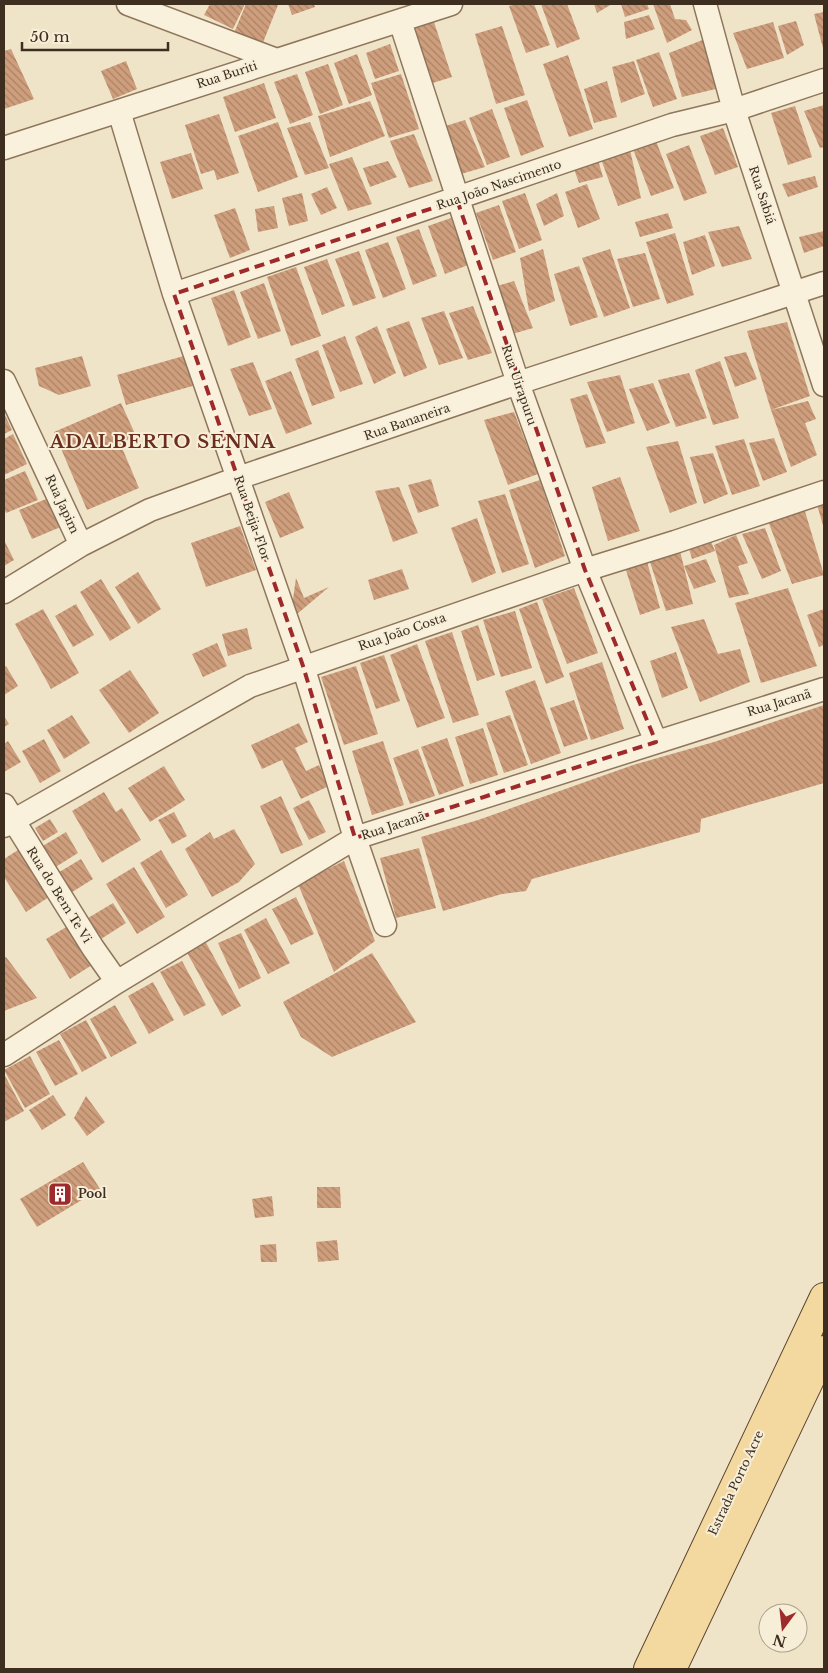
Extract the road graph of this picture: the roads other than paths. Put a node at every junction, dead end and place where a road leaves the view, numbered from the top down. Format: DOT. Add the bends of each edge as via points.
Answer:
graph roads {
  1 [pos="128,4"];
  2 [pos="450,4"];
  3 [pos="705,4"];
  4 [pos="400,21"];
  5 [pos="274,59"];
  6 [pos="824,80"];
  7 [pos="734,110"];
  8 [pos="119,111"];
  9 [pos="4,148"];
  10 [pos="457,200"];
  11 [pos="824,283"];
  12 [pos="794,293"];
  13 [pos="174,294"];
  14 [pos="4,382"];
  15 [pos="518,383"];
  16 [pos="824,385"];
  17 [pos="238,478"];
  18 [pos="824,492"];
  19 [pos="81,545"];
  20 [pos="585,570"];
  21 [pos="4,592"];
  22 [pos="303,666"];
  23 [pos="824,689"];
  24 [pos="656,742"];
  25 [pos="7,818"];
  26 [pos="355,838"];
  27 [pos="385,925"];
  28 [pos="118,982"];
  29 [pos="4,1055"];
  30 [pos="824,1297"];
  31 [pos="824,1350"];
  32 [pos="664,1667"];
  1 -- 5 [label="street"];
  2 -- 4 [label="street, Rua Buriti"];
  3 -- 7 [label="street, Rua Sabiá"];
  4 -- 5 [label="street, Rua Buriti"];
  4 -- 10 [label="street, Rua Uirapuru"];
  5 -- 8 [label="street, Rua Buriti"];
  6 -- 7 [label="street, Rua João Nascimento"];
  7 -- 10 [label="street, Rua João Nascimento" via="672,126"];
  7 -- 12 [label="street, Rua Sabiá"];
  8 -- 9 [label="street, Rua Buriti"];
  8 -- 13 [label="street, Rua Beija-Flor"];
  10 -- 13 [label="street, Rua João Nascimento"];
  10 -- 15 [label="street, Rua Uirapuru"];
  11 -- 12 [label="street, Rua Bananeira"];
  12 -- 15 [label="street, Rua Bananeira"];
  12 -- 16 [label="street, Rua Sabiá"];
  13 -- 17 [label="street, Rua Beija-Flor"];
  14 -- 19 [label="street, Rua Japim"];
  15 -- 17 [label="street, Rua Bananeira"];
  15 -- 20 [label="street, Rua Uirapuru"];
  17 -- 19 [label="street, Rua Bananeira" via="150,510"];
  17 -- 22 [label="street, Rua Beija-Flor"];
  18 -- 20 [label="street, Rua João Costa"];
  19 -- 21 [label="street, Rua Bananeira"];
  20 -- 22 [label="street, Rua João Costa"];
  20 -- 24 [label="street, Rua Uirapuru"];
  22 -- 25 [label="street, Rua João Costa" via="250,686"];
  22 -- 26 [label="street, Rua Beija-Flor"];
  23 -- 24 [label="street, Rua Jacanã"];
  24 -- 26 [label="street, Rua Jacanã"];
  25 -- 28 [label="street, Rua do Bem Te Vi"];
  26 -- 27 [label="street, Rua Beija-Flor"];
  26 -- 28 [label="street, Rua Jacanã"];
  28 -- 29 [label="street, Rua Jacanã"];
  30 -- 32 [label="main road, Estrada Porto Acre"];
  31 -- 32 [label="main road, Estrada Porto Acre"];
}
